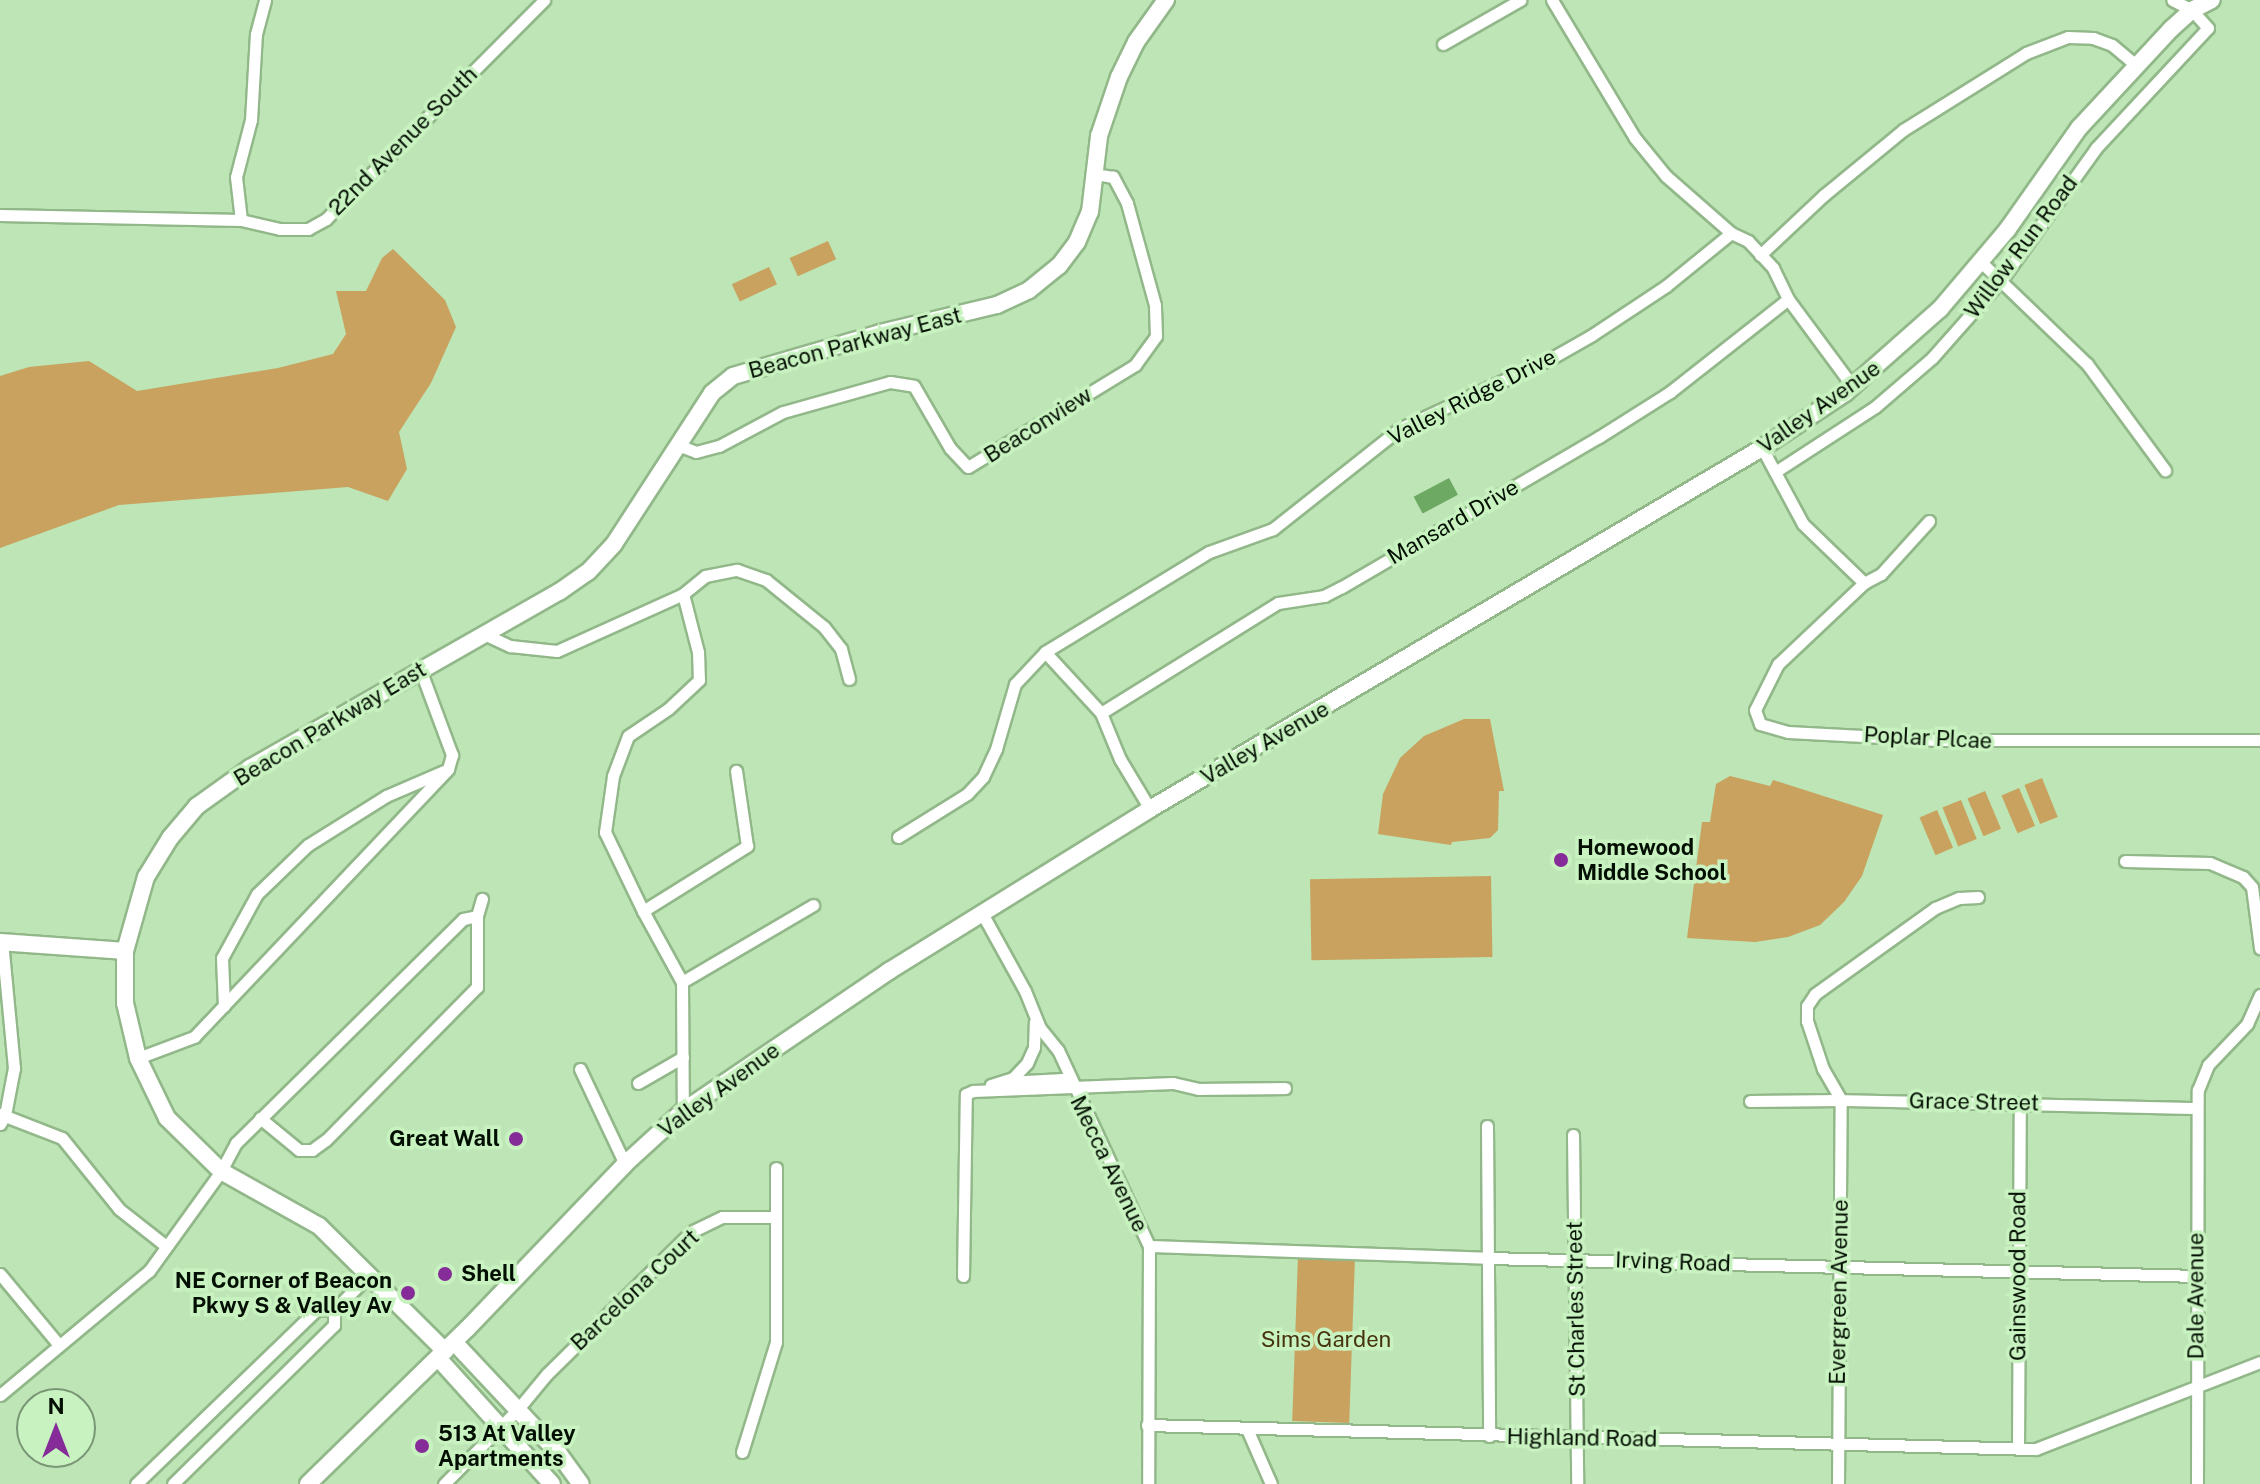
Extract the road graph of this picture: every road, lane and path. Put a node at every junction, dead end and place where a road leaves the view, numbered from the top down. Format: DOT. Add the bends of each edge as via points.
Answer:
graph roads {
  1 [pos="265,0"];
  2 [pos="544,0"];
  3 [pos="1166,0"];
  4 [pos="1520,0"];
  5 [pos="1552,0"];
  6 [pos="2172,0"];
  7 [pos="2212,0"];
  8 [pos="2192,10"];
  9 [pos="1443,44"];
  10 [pos="2137,66"];
  11 [pos="1095,174"];
  12 [pos="0,215"];
  13 [pos="241,220"];
  14 [pos="1731,233"];
  15 [pos="1760,255"];
  16 [pos="1981,262"];
  17 [pos="2002,279"];
  18 [pos="1788,299"];
  19 [pos="1853,387"];
  20 [pos="678,445"];
  21 [pos="1762,448"];
  22 [pos="2165,470"];
  23 [pos="1775,472"];
  24 [pos="1929,521"];
  25 [pos="1864,583"];
  26 [pos="683,594"];
  27 [pos="484,634"];
  28 [pos="1045,652"];
  29 [pos="420,669"];
  30 [pos="849,679"];
  31 [pos="1101,713"];
  32 [pos="2260,740"];
  33 [pos="448,769"];
  34 [pos="736,771"];
  35 [pos="1150,809"];
  36 [pos="898,837"];
  37 [pos="2125,861"];
  38 [pos="1978,897"];
  39 [pos="482,899"];
  40 [pos="813,905"];
  41 [pos="643,911"];
  42 [pos="983,915"];
  43 [pos="477,916"];
  44 [pos="1,942"];
  45 [pos="2260,948"];
  46 [pos="125,951"];
  47 [pos="682,982"];
  48 [pos="2260,995"];
  49 [pos="224,1006"];
  50 [pos="1035,1016"];
  51 [pos="683,1057"];
  52 [pos="138,1058"];
  53 [pos="580,1069"];
  54 [pos="638,1083"];
  55 [pos="993,1086"];
  56 [pos="1072,1086"];
  57 [pos="1285,1088"];
  58 [pos="1841,1100"];
  59 [pos="1750,1101"];
  60 [pos="2020,1103"];
  61 [pos="2197,1108"];
  62 [pos="683,1111"];
  63 [pos="2,1118"];
  64 [pos="260,1118"];
  65 [pos="1487,1126"];
  66 [pos="1573,1135"];
  67 [pos="625,1164"];
  68 [pos="776,1168"];
  69 [pos="221,1171"];
  70 [pos="775,1217"];
  71 [pos="166,1246"];
  72 [pos="1149,1246"];
  73 [pos="1488,1258"];
  74 [pos="1576,1259"];
  75 [pos="1838,1268"];
  76 [pos="2019,1273"];
  77 [pos="0,1274"];
  78 [pos="370,1274"];
  79 [pos="963,1276"];
  80 [pos="2197,1276"];
  81 [pos="334,1310"];
  82 [pos="59,1345"];
  83 [pos="445,1350"];
  84 [pos="2260,1362"];
  85 [pos="2198,1388"];
  86 [pos="0,1395"];
  87 [pos="518,1409"];
  88 [pos="1147,1425"];
  89 [pos="502,1426"];
  90 [pos="1247,1429"];
  91 [pos="1489,1436"];
  92 [pos="1577,1437"];
  93 [pos="1837,1442"];
  94 [pos="2018,1449"];
  95 [pos="742,1452"];
  96 [pos="136,1484"];
  97 [pos="173,1484"];
  98 [pos="308,1484"];
  99 [pos="444,1484"];
  100 [pos="552,1484"];
  101 [pos="581,1484"];
  102 [pos="1148,1484"];
  103 [pos="1271,1484"];
  104 [pos="1577,1484"];
  105 [pos="1838,1484"];
  106 [pos="2197,1484"];
  1 -- 13 [label="street" via="256,34 251,120 236,177"];
  2 -- 13 [label="street, 22nd Avenue South" via="326,219 308,229"];
  3 -- 11 [label="main road, Beacon Parkway East" via="1119,77 1099,136"];
  4 -- 9 [label="street"];
  5 -- 14 [label="street" via="1635,138 1666,176"];
  6 -- 8 [label="street"];
  7 -- 8 [label="main road, Valley Avenue"];
  8 -- 10 [label="main road, Valley Avenue"];
  8 -- 17 [label="street, Willow Run Road" via="2208,28 2096,148"];
  10 -- 15 [label="street" via="2112,45 2081,37 2018,57 1903,130"];
  10 -- 16 [label="main road, Valley Avenue" via="2079,128"];
  11 -- 20 [label="main road, Beacon Parkway East" via="1090,212 1077,242 1059,266 1029,290 997,305 733,376 712,393"];
  11 -- 20 [label="street, Beaconview" via="1113,177 1127,203 1155,305 1156,336 1135,365 968,467 950,448 914,386 890,382 783,412 719,446 696,452"];
  12 -- 13 [label="street, 22nd Avenue South"];
  14 -- 15 [label="street"];
  14 -- 28 [label="street, Valley Ridge Drive" via="1666,286 1592,335 1399,429 1273,529 1209,552"];
  15 -- 18 [label="street"];
  16 -- 17 [label="street"];
  16 -- 19 [label="main road, Valley Avenue" via="1931,317"];
  17 -- 22 [label="street" via="2087,364"];
  17 -- 23 [label="street, Willow Run Road" via="1932,358 1875,407"];
  18 -- 19 [label="street"];
  18 -- 31 [label="street, Mansard Drive" via="1670,392 1599,437 1342,587 1324,596 1278,603"];
  19 -- 21 [label="main road, Valley Avenue"];
  20 -- 27 [label="main road, Beacon Parkway East" via="614,544 588,572"];
  21 -- 23 [label="street"];
  21 -- 35 [label="main road, Valley Avenue"];
  23 -- 25 [label="street" via="1803,524"];
  24 -- 25 [label="street" via="1881,574"];
  25 -- 32 [label="street, Poplar Plcae" via="1778,664 1755,710 1760,724 1788,732 1938,740"];
  26 -- 27 [label="street" via="557,651 510,646"];
  26 -- 30 [label="street" via="705,576 737,570 766,580 824,627 841,649"];
  26 -- 41 [label="street" via="698,652 699,680 628,736 613,776 605,832"];
  27 -- 29 [label="main road, Beacon Parkway East"];
  28 -- 31 [label="street"];
  28 -- 36 [label="street, Valley Ridge Drive" via="1015,684 983,777 967,794"];
  29 -- 33 [label="street" via="452,755"];
  29 -- 46 [label="main road, Beacon Parkway East" via="250,768 197,806 146,877"];
  31 -- 35 [label="street"];
  33 -- 49 [label="street"];
  33 -- 49 [label="street" via="386,796 308,845 257,894 222,958"];
  34 -- 41 [label="street" via="747,846"];
  35 -- 42 [label="main road, Valley Avenue"];
  37 -- 45 [label="street" via="2210,863 2243,877 2252,887"];
  38 -- 58 [label="street" via="1935,908 1815,994 1807,1006 1807,1024"];
  39 -- 43 [label="street"];
  40 -- 47 [label="street"];
  41 -- 47 [label="street"];
  42 -- 50 [label="street, Mecca Avenue"];
  42 -- 62 [label="main road, Valley Avenue" via="889,971"];
  43 -- 64 [label="street" via="463,919"];
  43 -- 64 [label="street" via="477,987 326,1140 312,1150 299,1150"];
  44 -- 46 [label="main road"];
  44 -- 63 [label="street" via="14,1052"];
  46 -- 52 [label="main road, Beacon Parkway East" via="125,1003"];
  47 -- 51 [label="street"];
  48 -- 61 [label="street, Dale Avenue" via="2247,1024 2208,1065"];
  49 -- 52 [label="street" via="194,1037"];
  50 -- 55 [label="street" via="1034,1047 1027,1063 1013,1078"];
  50 -- 56 [label="street, Mecca Avenue"];
  51 -- 54 [label="street"];
  51 -- 62 [label="street"];
  52 -- 69 [label="main road, Beacon Parkway East" via="167,1118"];
  53 -- 67 [label="street"];
  55 -- 56 [label="street" via="1063,1079"];
  55 -- 79 [label="street" via="964,1099"];
  56 -- 57 [label="street"];
  56 -- 72 [label="street, Mecca Avenue"];
  58 -- 59 [label="street, Grace Street"];
  58 -- 60 [label="street, Grace Street"];
  58 -- 75 [label="street, Evergreen Avenue"];
  60 -- 61 [label="street, Grace Street"];
  60 -- 76 [label="street, Gainswood Road"];
  61 -- 80 [label="street, Dale Avenue"];
  62 -- 67 [label="main road, Valley Avenue"];
  63 -- 71 [label="street" via="62,1138 119,1209"];
  64 -- 69 [label="street" via="236,1143"];
  65 -- 73 [label="street"];
  66 -- 74 [label="street, St Charles Street"];
  67 -- 83 [label="main road, Valley Avenue"];
  68 -- 70 [label="street"];
  69 -- 71 [label="street"];
  69 -- 78 [label="main road, Beacon Parkway East" via="319,1226"];
  70 -- 87 [label="street, Barcelona Court" via="722,1217 691,1232"];
  70 -- 95 [label="street" via="776,1342"];
  71 -- 82 [label="street" via="149,1271"];
  72 -- 73 [label="street, Irving Road"];
  72 -- 88 [label="street, Mecca Avenue"];
  73 -- 74 [label="street, Irving Road"];
  73 -- 91 [label="street"];
  74 -- 75 [label="street, Irving Road"];
  74 -- 92 [label="street, St Charles Street"];
  75 -- 76 [label="street, Irving Road"];
  75 -- 93 [label="street, Evergreen Avenue"];
  76 -- 80 [label="street, Irving Road"];
  76 -- 94 [label="street, Gainswood Road"];
  77 -- 82 [label="street"];
  78 -- 81 [label="street"];
  78 -- 83 [label="main road, Beacon Parkway East"];
  80 -- 85 [label="street, Dale Avenue"];
  81 -- 96 [label="street" via="317,1309"];
  81 -- 97 [label="street" via="334,1325"];
  82 -- 86 [label="street"];
  83 -- 87 [label="main road"];
  83 -- 89 [label="main road"];
  83 -- 98 [label="main road, Valley Avenue"];
  84 -- 85 [label="street, Highland Road"];
  85 -- 94 [label="street, Highland Road" via="2036,1449"];
  85 -- 106 [label="street, Dale Avenue"];
  87 -- 89 [label="street, Barcelona Court"];
  87 -- 101 [label="main road"];
  88 -- 90 [label="street, Highland Road"];
  88 -- 102 [label="street, Mecca Avenue"];
  89 -- 99 [label="street, Barcelona Court"];
  89 -- 100 [label="main road"];
  90 -- 91 [label="street, Highland Road"];
  90 -- 103 [label="street"];
  91 -- 92 [label="street, Highland Road"];
  92 -- 93 [label="street, Highland Road"];
  92 -- 104 [label="street, St Charles Street"];
  93 -- 94 [label="street, Highland Road"];
  93 -- 105 [label="street, Evergreen Avenue"];
}
